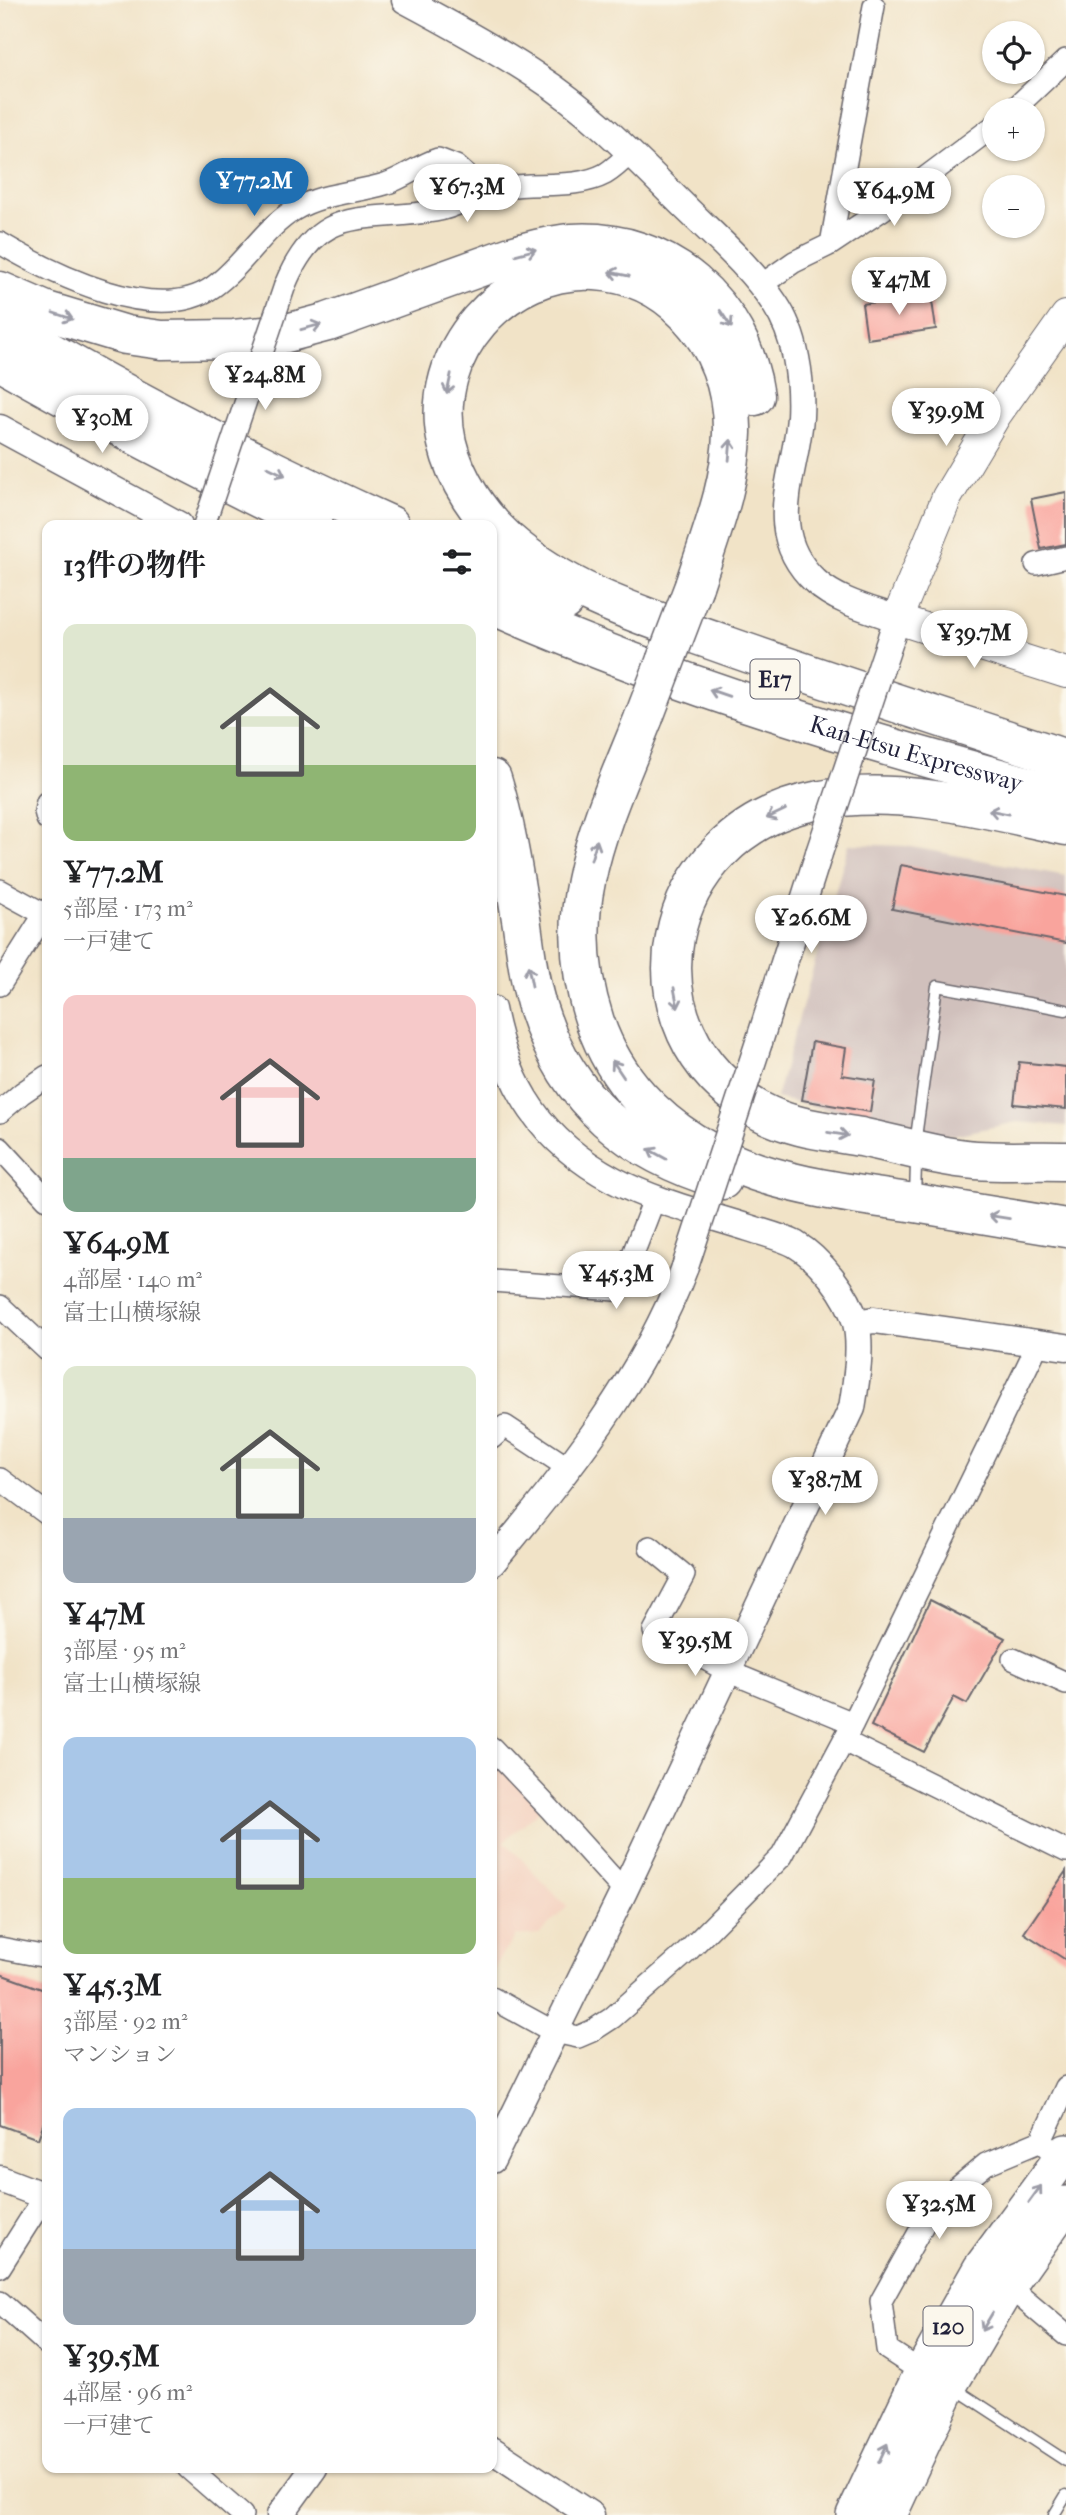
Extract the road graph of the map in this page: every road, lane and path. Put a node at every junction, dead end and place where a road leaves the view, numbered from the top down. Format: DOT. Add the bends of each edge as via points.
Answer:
graph roads {
  1 [pos="405,0"];
  2 [pos="874,6"];
  3 [pos="1066,60"];
  4 [pos="1026,98"];
  5 [pos="982,135"];
  6 [pos="630,153"];
  7 [pos="485,192"];
  8 [pos="0,243"];
  9 [pos="831,244"];
  10 [pos="761,285"];
  11 [pos="0,291"];
  12 [pos="1066,316"];
  13 [pos="0,323"];
  14 [pos="0,361"];
  15 [pos="0,370"];
  16 [pos="0,428"];
  17 [pos="147,516"];
  18 [pos="206,520"];
  19 [pos="250,520"];
  20 [pos="303,520"];
  21 [pos="380,520"];
  22 [pos="487,520"];
  23 [pos="497,530"];
  24 [pos="1066,557"];
  25 [pos="1036,564"];
  26 [pos="497,572"];
  27 [pos="704,590"];
  28 [pos="497,608"];
  29 [pos="894,630"];
  30 [pos="1066,673"];
  31 [pos="655,721"];
  32 [pos="1066,761"];
  33 [pos="497,796"];
  34 [pos="1066,796"];
  35 [pos="1066,825"];
  36 [pos="0,890"];
  37 [pos="42,910"];
  38 [pos="42,918"];
  39 [pos="0,985"];
  40 [pos="1066,1010"];
  41 [pos="497,1047"];
  42 [pos="42,1079"];
  43 [pos="0,1112"];
  44 [pos="0,1148"];
  45 [pos="1066,1161"];
  46 [pos="916,1174"];
  47 [pos="42,1194"];
  48 [pos="842,1194"];
  49 [pos="655,1197"];
  50 [pos="1066,1228"];
  51 [pos="497,1281"];
  52 [pos="0,1306"];
  53 [pos="856,1323"];
  54 [pos="1038,1344"];
  55 [pos="42,1345"];
  56 [pos="1066,1347"];
  57 [pos="497,1433"];
  58 [pos="567,1467"];
  59 [pos="0,1479"];
  60 [pos="42,1510"];
  61 [pos="650,1547"];
  62 [pos="497,1557"];
  63 [pos="1013,1659"];
  64 [pos="727,1671"];
  65 [pos="1066,1683"];
  66 [pos="849,1732"];
  67 [pos="497,1753"];
  68 [pos="1066,1851"];
  69 [pos="624,1891"];
  70 [pos="0,1948"];
  71 [pos="42,1956"];
  72 [pos="497,2001"];
  73 [pos="554,2032"];
  74 [pos="1066,2087"];
  75 [pos="497,2150"];
  76 [pos="1058,2155"];
  77 [pos="0,2179"];
  78 [pos="42,2194"];
  79 [pos="42,2201"];
  80 [pos="1066,2204"];
  81 [pos="0,2267"];
  82 [pos="1008,2287"];
  83 [pos="0,2302"];
  84 [pos="1066,2334"];
  85 [pos="42,2340"];
  86 [pos="936,2378"];
  87 [pos="497,2453"];
  88 [pos="1066,2461"];
  89 [pos="194,2473"];
  90 [pos="310,2473"];
  91 [pos="1066,2495"];
  92 [pos="242,2515"];
  93 [pos="281,2515"];
  94 [pos="591,2515"];
  95 [pos="854,2515"];
  96 [pos="889,2515"];
  97 [pos="1054,2515"];
  1 -- 6 [label="street" via="539,77"];
  2 -- 9 [label="street"];
  3 -- 4 [label="street"];
  5 -- 9 [label="street"];
  6 -- 7 [label="street" via="597,177"];
  6 -- 10 [label="street"];
  7 -- 8 [label="street" via="456,166 438,159 386,183 304,205 280,221 211,288 182,300 130,297 85,284"];
  7 -- 18 [label="street, bridge" via="433,212 359,217 332,225 316,237 285,285"];
  9 -- 10 [label="street"];
  10 -- 29 [label="street" via="786,326 797,367 800,417 785,515 794,553 816,582"];
  11 -- 27 [label="highway, one-way" via="46,311 126,335 221,340 283,334 328,322 544,247 602,243 656,257 698,286 727,318 739,340 755,393 756,453 751,484 743,514"];
  12 -- 29 [label="main road" via="996,415 947,497"];
  13 -- 21 [label="highway, one-way" via="215,441"];
  14 -- 20 [label="highway" via="200,470"];
  15 -- 19 [label="highway"];
  16 -- 17 [label="street"];
  27 -- 22 [label="highway, one-way" via="732,431 723,373 697,324 658,289 632,277 578,270 552,274 503,297 468,335 455,358 444,413 455,468"];
  23 -- 32 [label="highway, one-way" via="563,580 651,618"];
  24 -- 25 [label="street"];
  26 -- 32 [label="highway, Kan-Etsu Expressway / E17" via="657,638 805,689"];
  27 -- 31 [label="highway"];
  34 -- 28 [label="highway, Kan-Etsu Expressway / E17, one-way" via="791,718"];
  29 -- 30 [label="main road"];
  29 -- 58 [label="street, bridge" via="685,1267 640,1364"];
  31 -- 46 [label="highway" via="607,907 607,972 628,1037 663,1088 709,1128 774,1154 827,1165"];
  48 -- 31 [label="highway, one-way" via="765,1175 702,1150 659,1118 629,1086 599,1034 584,976 581,912 594,850"];
  48 -- 33 [label="highway, one-way" via="767,1189 695,1172 629,1138 585,1096 550,1042 537,1008"];
  35 -- 46 [label="highway, one-way" via="887,795 814,801 758,822 732,841 710,861 680,913 671,971 685,1030 699,1055 758,1110"];
  36 -- 37 [label="street"];
  38 -- 39 [label="street"];
  40 -- 46 [label="lane" via="937,986"];
  41 -- 49 [label="street" via="540,1124 614,1181"];
  42 -- 43 [label="street"];
  44 -- 47 [label="street"];
  45 -- 46 [label="highway" via="975,1160"];
  46 -- 48 [label="highway"];
  50 -- 46 [label="highway, one-way"];
  49 -- 51 [label="street" via="616,1290"];
  49 -- 53 [label="street" via="793,1243 815,1258 839,1289"];
  52 -- 55 [label="street"];
  53 -- 54 [label="street" via="874,1320"];
  53 -- 64 [label="street" via="858,1370 852,1408"];
  54 -- 56 [label="street"];
  54 -- 66 [label="street"];
  57 -- 58 [label="street" via="505,1426"];
  58 -- 62 [label="street"];
  59 -- 60 [label="street"];
  61 -- 64 [label="street" via="684,1575 654,1631"];
  63 -- 65 [label="street"];
  64 -- 66 [label="street"];
  64 -- 69 [label="street"];
  66 -- 68 [label="street"];
  66 -- 73 [label="street" via="782,1856 630,2004 593,2031 578,2036"];
  67 -- 69 [label="street"];
  69 -- 73 [label="street"];
  70 -- 71 [label="street"];
  72 -- 73 [label="street"];
  73 -- 75 [label="street"];
  74 -- 76 [label="street"];
  86 -- 76 [label="highway, 120, one-way" via="982,2268"];
  76 -- 86 [label="street" via="986,2164 932,2209 881,2301 887,2349"];
  77 -- 78 [label="street"];
  79 -- 81 [label="street"];
  80 -- 82 [label="highway, 120"];
  82 -- 84 [label="street"];
  82 -- 86 [label="highway, 120, one-way"];
  83 -- 85 [label="street"];
  86 -- 88 [label="lane"];
  95 -- 86 [label="highway, 120, one-way"];
  86 -- 96 [label="highway, 120"];
  87 -- 94 [label="street"];
  89 -- 92 [label="street"];
  90 -- 93 [label="street"];
  91 -- 97 [label="lane"];
}
